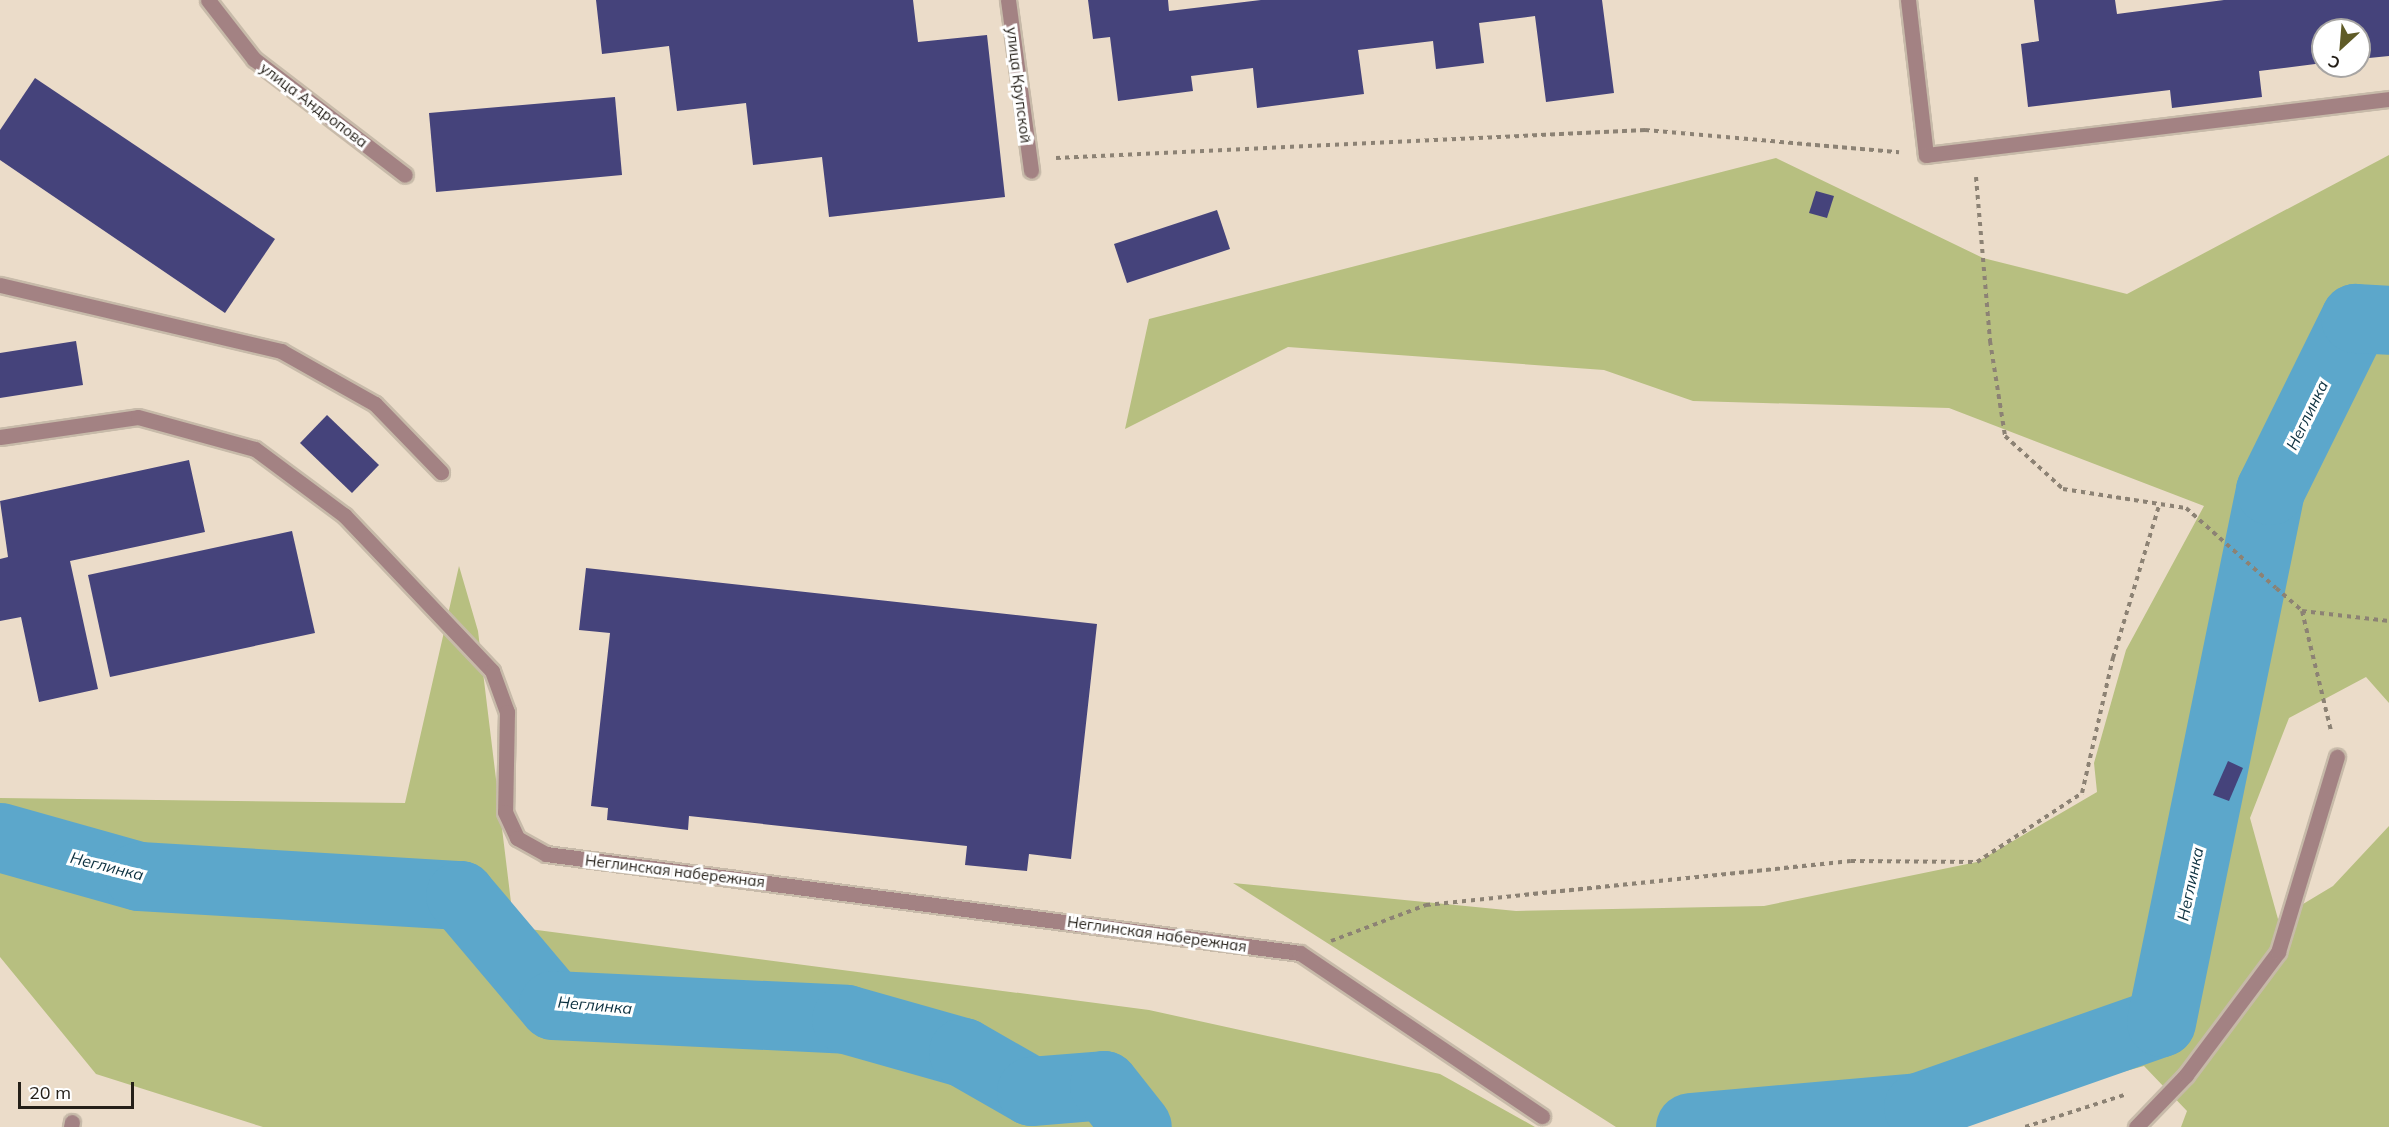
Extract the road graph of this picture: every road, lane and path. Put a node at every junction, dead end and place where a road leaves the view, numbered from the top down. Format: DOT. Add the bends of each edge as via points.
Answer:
graph roads {
  1 [pos="208,0"];
  2 [pos="1008,0"];
  3 [pos="1908,0"];
  4 [pos="2389,99"];
  5 [pos="1974,149"];
  6 [pos="1926,155"];
  7 [pos="1030,164"];
  8 [pos="405,175"];
  9 [pos="0,285"];
  10 [pos="0,437"];
  11 [pos="441,472"];
  12 [pos="2158,506"];
  13 [pos="2302,611"];
  14 [pos="2389,621"];
  15 [pos="2337,757"];
  16 [pos="1300,953"];
  17 [pos="2132,1092"];
  18 [pos="1542,1116"];
  19 [pos="2025,1127"];
  20 [pos="2136,1127"];
  1 -- 8 [label="street, улица Андропова" via="254,59"];
  2 -- 7 [label="street, улица Крупской"];
  3 -- 6 [label="street"];
  4 -- 5 [label="street"];
  5 -- 6 [label="street"];
  5 -- 12 [label="path" via="1990,341 2005,436 2063,489"];
  6 -- 7 [label="path" via="1645,130"];
  9 -- 11 [label="street" via="281,351 375,404"];
  10 -- 16 [label="street, Неглинская набережная" via="138,417 255,449 344,515 492,671 507,712 505,812 517,838 546,854"];
  12 -- 13 [label="path" via="2186,508"];
  12 -- 16 [label="path" via="2113,658 2082,793 1977,862 1851,861 1426,905"];
  13 -- 14 [label="path"];
  13 -- 15 [label="path"];
  15 -- 20 [label="street" via="2278,952 2186,1075"];
  16 -- 18 [label="street, Неглинская набережная"];
  17 -- 19 [label="path"];
}
